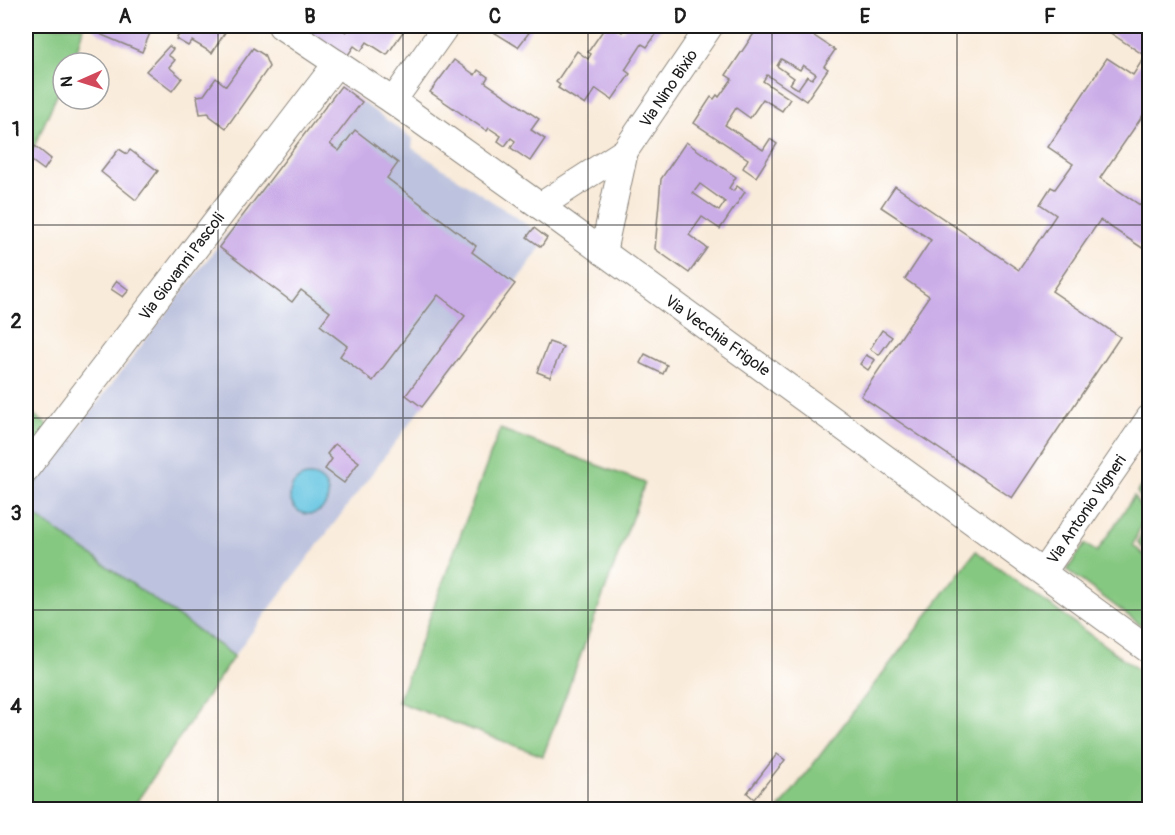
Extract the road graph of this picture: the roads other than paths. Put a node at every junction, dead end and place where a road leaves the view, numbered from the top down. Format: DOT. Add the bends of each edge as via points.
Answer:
graph roads {
  1 [pos="281,26"];
  2 [pos="446,26"];
  3 [pos="710,26"];
  4 [pos="337,63"];
  5 [pos="393,100"];
  6 [pos="625,151"];
  7 [pos="540,206"];
  8 [pos="603,252"];
  9 [pos="1149,417"];
  10 [pos="26,469"];
  11 [pos="1043,572"];
  12 [pos="1149,651"];
  1 -- 4 [label="street, Via Vecchia Frigole"];
  2 -- 5 [label="street"];
  3 -- 6 [label="street, Via Nino Bixio"];
  4 -- 5 [label="street, Via Vecchia Frigole"];
  4 -- 10 [label="street, Via Giovanni Pascoli"];
  5 -- 7 [label="street, Via Vecchia Frigole"];
  6 -- 7 [label="street, Via Nino Bixio"];
  6 -- 8 [label="street, Via Nino Bixio"];
  7 -- 8 [label="street, Via Vecchia Frigole"];
  8 -- 11 [label="street, Via Vecchia Frigole"];
  9 -- 11 [label="street, Via Antonio Vigneri"];
  11 -- 12 [label="street, Via Vecchia Frigole"];
}
